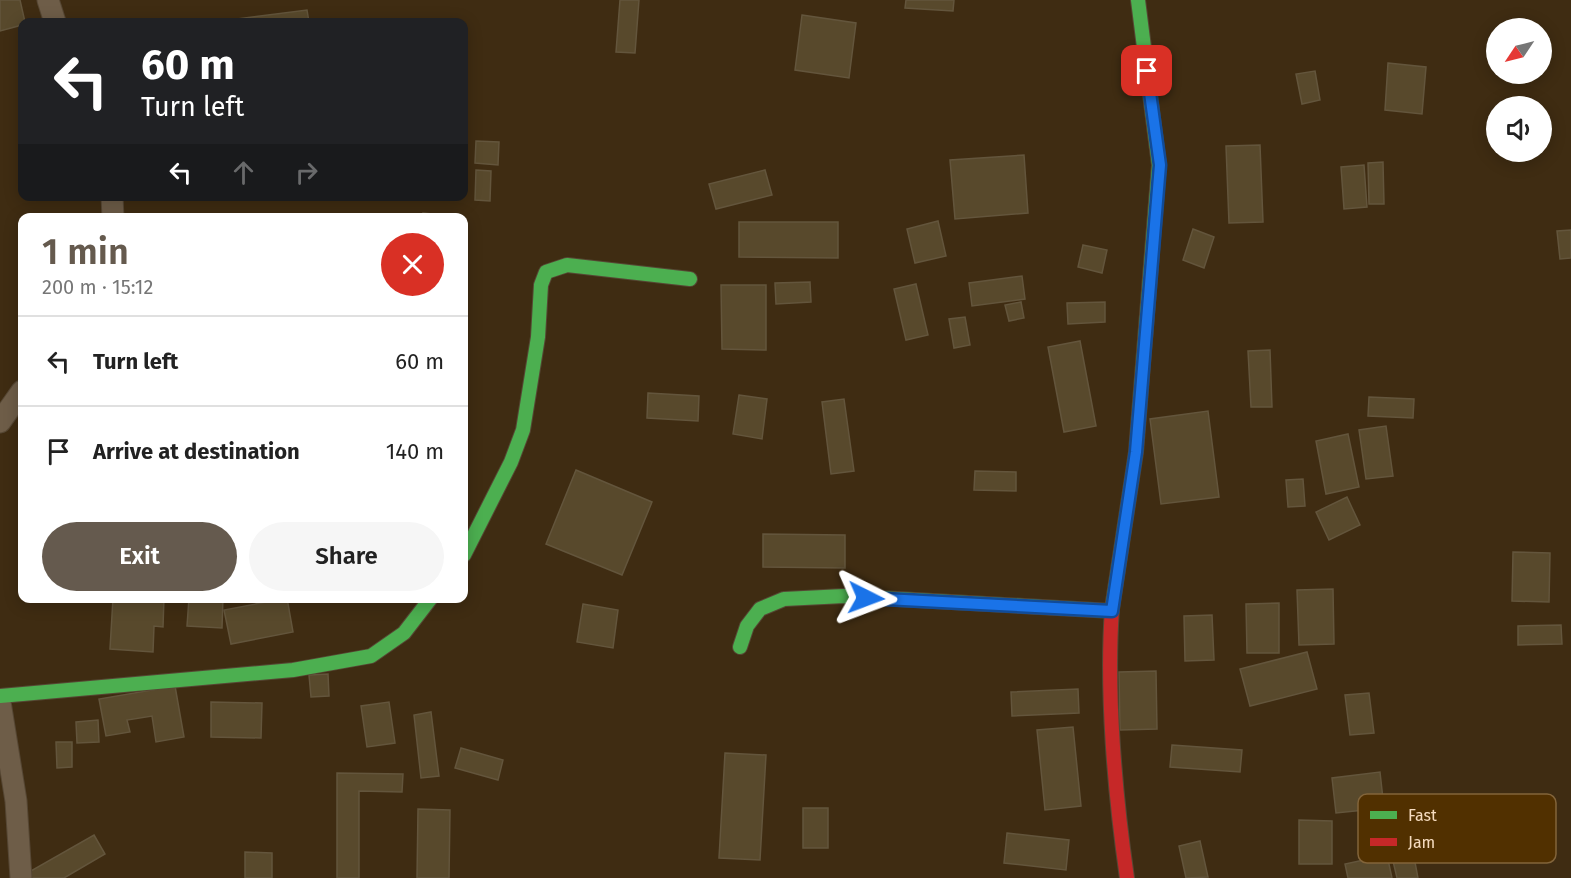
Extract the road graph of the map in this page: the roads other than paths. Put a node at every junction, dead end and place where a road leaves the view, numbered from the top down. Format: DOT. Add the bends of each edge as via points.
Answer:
graph roads {
  1 [pos="48,0"];
  2 [pos="1138,0"];
  3 [pos="54,18"];
  4 [pos="690,279"];
  5 [pos="18,397"];
  6 [pos="0,422"];
  7 [pos="468,547"];
  8 [pos="427,603"];
  9 [pos="1112,611"];
  10 [pos="740,646"];
  11 [pos="0,696"];
  12 [pos="0,702"];
  13 [pos="21,878"];
  14 [pos="1127,878"];
  1 -- 3 [label="street"];
  2 -- 9 [label="street" via="1160,165 1136,452"];
  4 -- 7 [label="street" via="567,265 546,272 541,285 538,337 523,430"];
  5 -- 6 [label="street"];
  8 -- 11 [label="street" via="404,633 371,656 293,670"];
  9 -- 10 [label="street" via="844,597 784,599 760,609 747,626"];
  9 -- 14 [label="street" via="1118,814"];
  12 -- 13 [label="street" via="16,801"];
}
